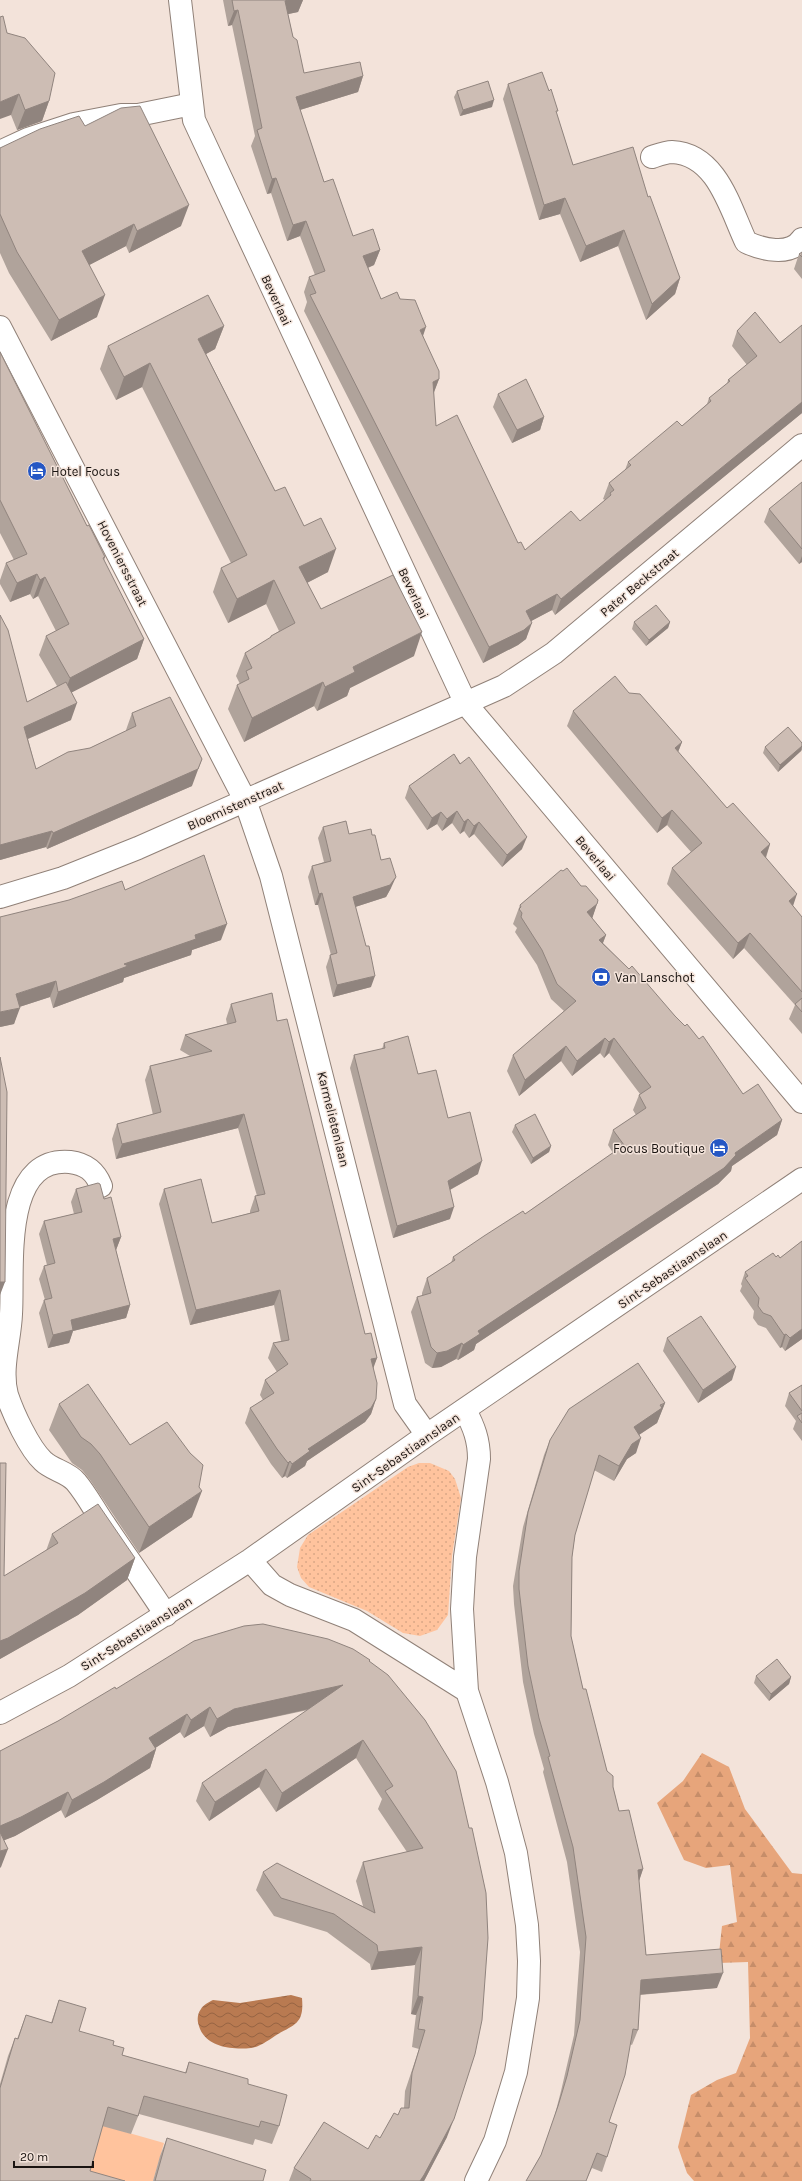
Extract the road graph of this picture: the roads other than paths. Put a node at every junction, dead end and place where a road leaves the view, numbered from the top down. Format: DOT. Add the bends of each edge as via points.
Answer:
graph roads {
  1 [pos="180,0"];
  2 [pos="192,104"];
  3 [pos="0,152"];
  4 [pos="652,157"];
  5 [pos="802,239"];
  6 [pos="0,327"];
  7 [pos="802,445"];
  8 [pos="466,704"];
  9 [pos="245,800"];
  10 [pos="0,897"];
  11 [pos="802,1102"];
  12 [pos="802,1180"];
  13 [pos="101,1186"];
  14 [pos="465,1410"];
  15 [pos="427,1435"];
  16 [pos="250,1560"];
  17 [pos="166,1615"];
  18 [pos="467,1691"];
  19 [pos="0,1713"];
  20 [pos="476,2181"];
  1 -- 2 [label="street, Beverlaai"];
  2 -- 3 [label="street" via="74,124 28,139"];
  2 -- 8 [label="street, Beverlaai" via="194,120"];
  4 -- 5 [label="street" via="671,152 690,154 704,164 719,181 746,242 761,249 781,250 798,245"];
  6 -- 9 [label="street, Hoveniersstraat"];
  7 -- 8 [label="street, Pater Beckstraat" via="554,653 504,686"];
  8 -- 9 [label="street, Bloemistenstraat"];
  8 -- 11 [label="street, Beverlaai"];
  9 -- 10 [label="street, Bloemistenstraat" via="63,878"];
  9 -- 15 [label="street, Karmelietenlaan" via="271,876 406,1404"];
  12 -- 14 [label="street, Sint-Sebastiaanslaan"];
  13 -- 17 [label="street" via="92,1171 85,1166 68,1162 39,1170 25,1184 19,1196 13,1237 11,1315 5,1362 6,1393 17,1421 43,1461 75,1481"];
  14 -- 15 [label="street, Sint-Sebastiaanslaan"];
  14 -- 18 [label="street" via="476,1432 479,1452 465,1557 462,1608"];
  15 -- 16 [label="street, Sint-Sebastiaanslaan"];
  16 -- 17 [label="street, Sint-Sebastiaanslaan"];
  16 -- 18 [label="street" via="272,1585 290,1595 354,1620"];
  17 -- 19 [label="street, Sint-Sebastiaanslaan" via="69,1676"];
  18 -- 20 [label="street" via="497,1782 516,1853 527,1925 529,1962 528,1998 516,2072 495,2141"];
}
